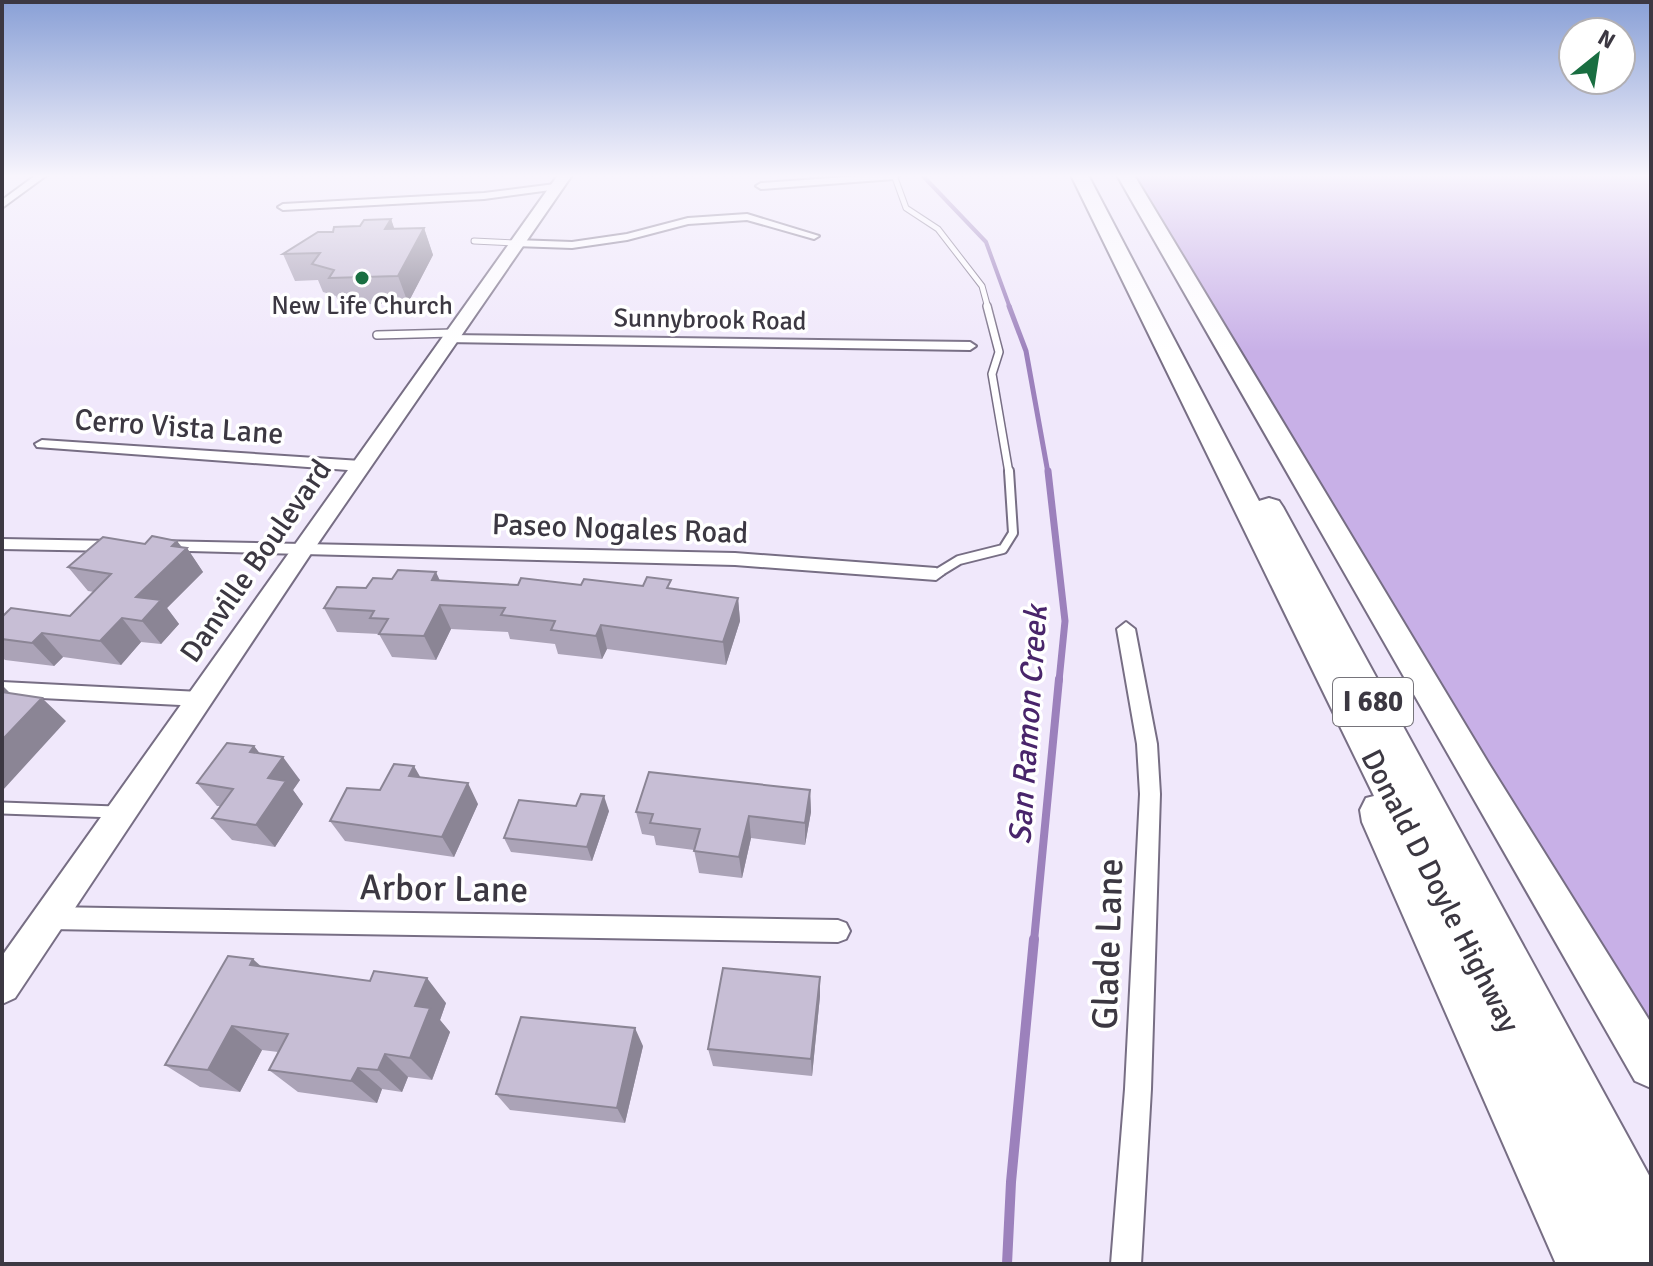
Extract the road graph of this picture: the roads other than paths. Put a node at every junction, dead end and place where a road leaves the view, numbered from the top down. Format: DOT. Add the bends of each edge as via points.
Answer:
graph roads {
  1 [pos="521,234"];
  2 [pos="638,234"];
  3 [pos="811,234"];
  4 [pos="942,234"];
  5 [pos="1109,234"];
  6 [pos="1126,234"];
  7 [pos="1160,234"];
  8 [pos="814,236"];
  9 [pos="474,241"];
  10 [pos="515,243"];
  11 [pos="377,335"];
  12 [pos="451,336"];
  13 [pos="970,346"];
  14 [pos="42,444"];
  15 [pos="361,466"];
  16 [pos="2,544"];
  17 [pos="302,549"];
  18 [pos="936,574"];
  19 [pos="1126,629"];
  20 [pos="2,689"];
  21 [pos="200,699"];
  22 [pos="1370,756"];
  23 [pos="2,808"];
  24 [pos="122,812"];
  25 [pos="49,918"];
  26 [pos="838,931"];
  27 [pos="2,986"];
  28 [pos="1651,1065"];
  29 [pos="1651,1230"];
  30 [pos="1126,1264"];
  31 [pos="1583,1264"];
  32 [pos="1630,1264"];
  1 -- 10 [label="main road, Danville Boulevard"];
  2 -- 10 [label="street" via="572,245"];
  3 -- 8 [label="street"];
  4 -- 18 [label="lane" via="982,286 999,352 992,374 1008,463 1013,533 1003,549 959,560"];
  5 -- 22 [label="highway, Donald D Doyle Highway / I 680"];
  6 -- 29 [label="highway, I 680"];
  7 -- 28 [label="highway, I 680"];
  9 -- 10 [label="lane"];
  10 -- 12 [label="main road, Danville Boulevard"];
  11 -- 12 [label="lane"];
  12 -- 13 [label="street, Sunnybrook Road"];
  12 -- 15 [label="main road, Danville Boulevard"];
  14 -- 15 [label="street, Cerro Vista Lane"];
  15 -- 17 [label="main road, Danville Boulevard"];
  16 -- 17 [label="street, Paseo Nogales Road"];
  17 -- 18 [label="street, Paseo Nogales Road" via="735,559"];
  17 -- 21 [label="main road, Danville Boulevard"];
  19 -- 30 [label="street, Glade Lane" via="1147,744 1150,794"];
  20 -- 21 [label="street"];
  21 -- 24 [label="main road, Danville Boulevard"];
  22 -- 31 [label="highway" via="1381,822"];
  22 -- 32 [label="highway, Donald D Doyle Highway / I 680"];
  23 -- 24 [label="lane"];
  24 -- 25 [label="main road, Danville Boulevard"];
  25 -- 26 [label="street, Arbor Lane"];
  25 -- 27 [label="main road, Danville Boulevard"];
}
